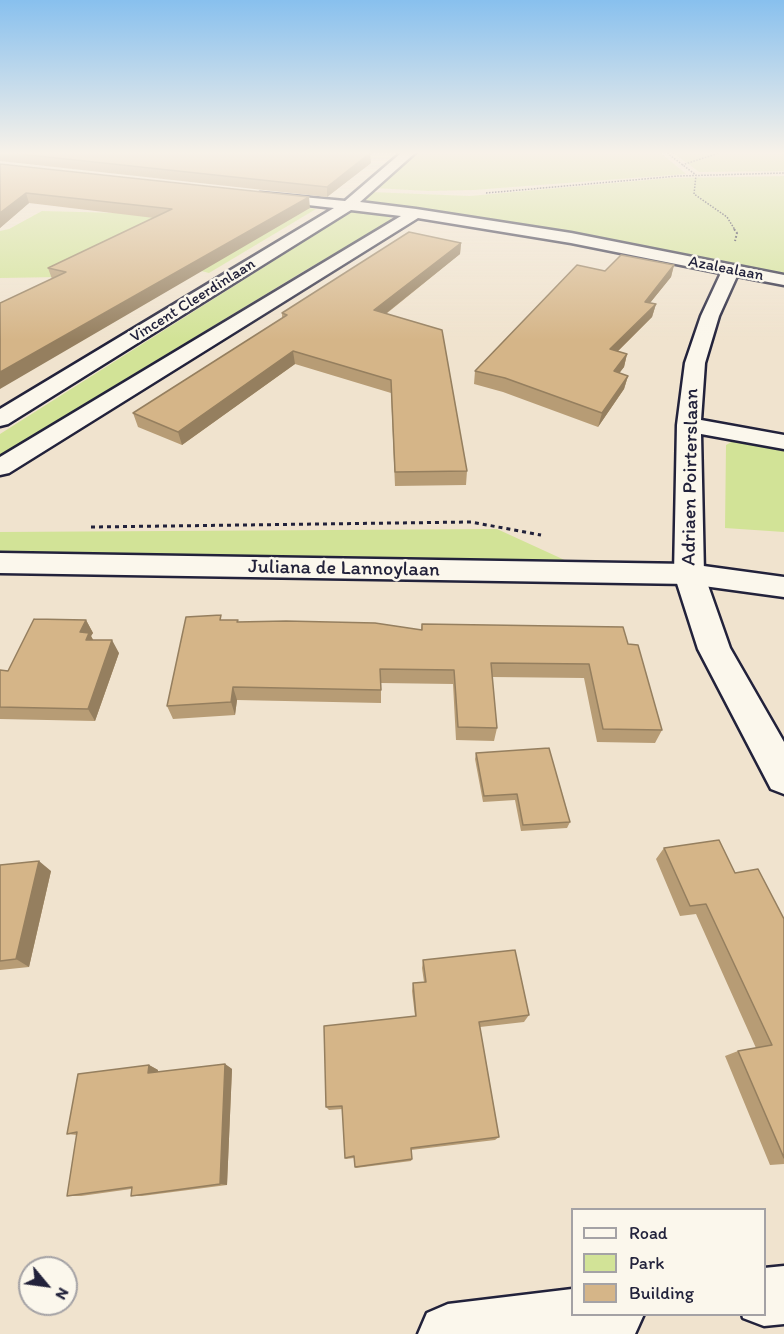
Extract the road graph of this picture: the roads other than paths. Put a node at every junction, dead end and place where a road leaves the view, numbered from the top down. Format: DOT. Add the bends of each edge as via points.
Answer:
graph roads {
  1 [pos="332,215"];
  2 [pos="412,215"];
  3 [pos="430,215"];
  4 [pos="725,269"];
  5 [pos="784,280"];
  6 [pos="0,419"];
  7 [pos="689,425"];
  8 [pos="784,442"];
  9 [pos="0,468"];
  10 [pos="0,563"];
  11 [pos="784,565"];
  12 [pos="689,574"];
  13 [pos="784,587"];
  14 [pos="784,777"];
  15 [pos="784,1295"];
  16 [pos="766,1297"];
  17 [pos="597,1316"];
  18 [pos="448,1334"];
  1 -- 6 [label="street, Vincent Cleerdinlaan"];
  2 -- 9 [label="street"];
  3 -- 4 [label="street, Azalealaan"];
  4 -- 5 [label="street, Azalealaan"];
  4 -- 7 [label="street, Adriaen Poirterslaan" via="695,363"];
  7 -- 8 [label="street"];
  7 -- 12 [label="street, Adriaen Poirterslaan"];
  10 -- 12 [label="street, Juliana de Lannoylaan"];
  11 -- 12 [label="street, Juliana de Lannoylaan"];
  12 -- 13 [label="street, Juliana de Lannoylaan"];
  12 -- 14 [label="street, Adriaen Poirterslaan" via="714,649"];
  15 -- 16 [label="street"];
  17 -- 18 [label="street"];
}
